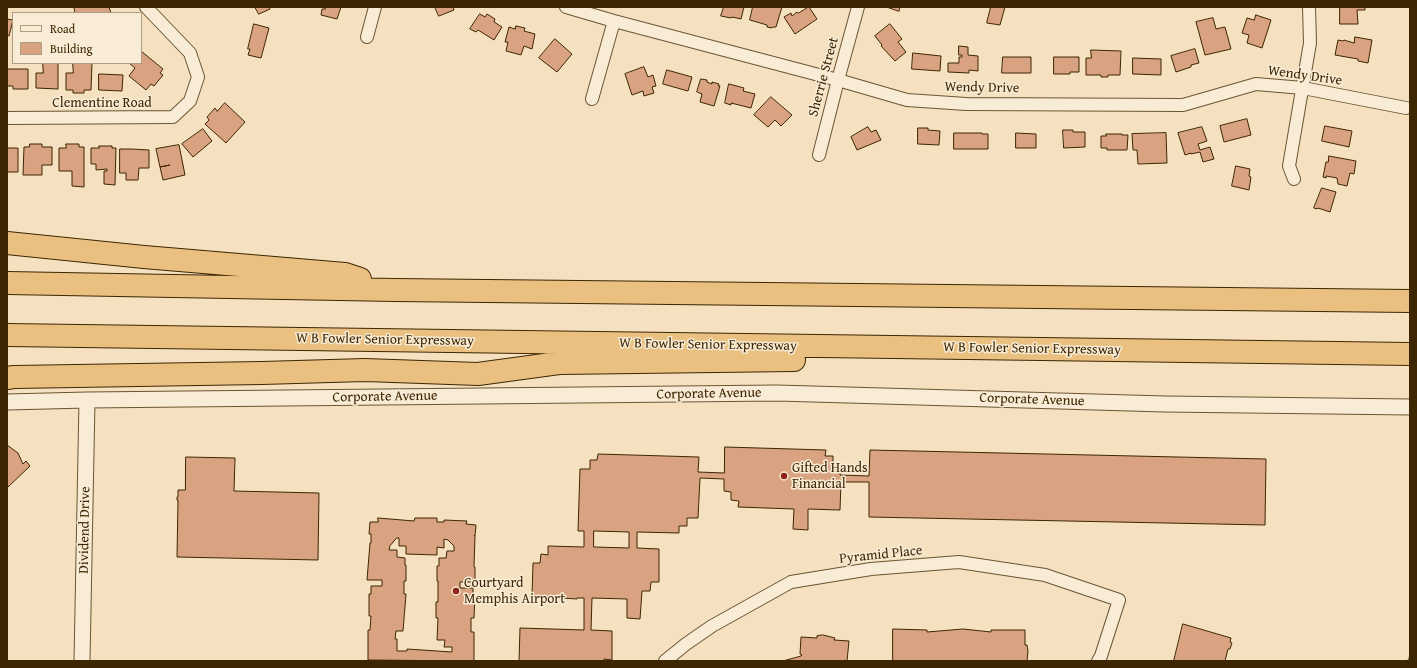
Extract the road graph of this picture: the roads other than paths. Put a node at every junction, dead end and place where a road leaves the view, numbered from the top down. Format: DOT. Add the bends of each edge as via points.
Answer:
graph roads {
  1 [pos="146,7"];
  2 [pos="375,7"];
  3 [pos="566,7"];
  4 [pos="858,7"];
  5 [pos="1309,7"];
  6 [pos="614,21"];
  7 [pos="367,37"];
  8 [pos="838,80"];
  9 [pos="1303,88"];
  10 [pos="592,99"];
  11 [pos="1406,108"];
  12 [pos="7,118"];
  13 [pos="819,155"];
  14 [pos="1294,178"];
  15 [pos="7,243"];
  16 [pos="7,284"];
  17 [pos="395,290"];
  18 [pos="1410,302"];
  19 [pos="7,335"];
  20 [pos="926,348"];
  21 [pos="1410,354"];
  22 [pos="11,377"];
  23 [pos="87,400"];
  24 [pos="7,402"];
  25 [pos="1410,407"];
  26 [pos="82,661"];
  27 [pos="665,661"];
  28 [pos="1098,661"];
  1 -- 12 [label="street, Clementine Road" via="190,53 198,77 190,101 173,117"];
  2 -- 7 [label="street"];
  3 -- 6 [label="street, Wendy Drive"];
  4 -- 8 [label="street, Sherrie Street"];
  5 -- 9 [label="street" via="1310,43"];
  6 -- 8 [label="street, Wendy Drive"];
  6 -- 10 [label="street"];
  8 -- 9 [label="street, Wendy Drive" via="907,100 966,104 1184,105 1256,84"];
  8 -- 13 [label="street, Sherrie Street"];
  9 -- 11 [label="street, Wendy Drive"];
  9 -- 14 [label="street" via="1289,166"];
  15 -- 17 [label="highway" via="345,274"];
  16 -- 17 [label="highway"];
  17 -- 18 [label="highway"];
  19 -- 20 [label="highway, W B Fowler Senior Expressway"];
  20 -- 21 [label="highway, W B Fowler Senior Expressway"];
  20 -- 22 [label="highway" via="787,361 559,363 478,374 365,370"];
  23 -- 24 [label="street, Corporate Avenue"];
  23 -- 25 [label="street, Corporate Avenue" via="777,393 1165,404"];
  23 -- 26 [label="street, Dividend Drive"];
  27 -- 28 [label="street, Pyramid Place" via="712,626 791,582 871,569 959,562 1045,575 1119,600"];
}
